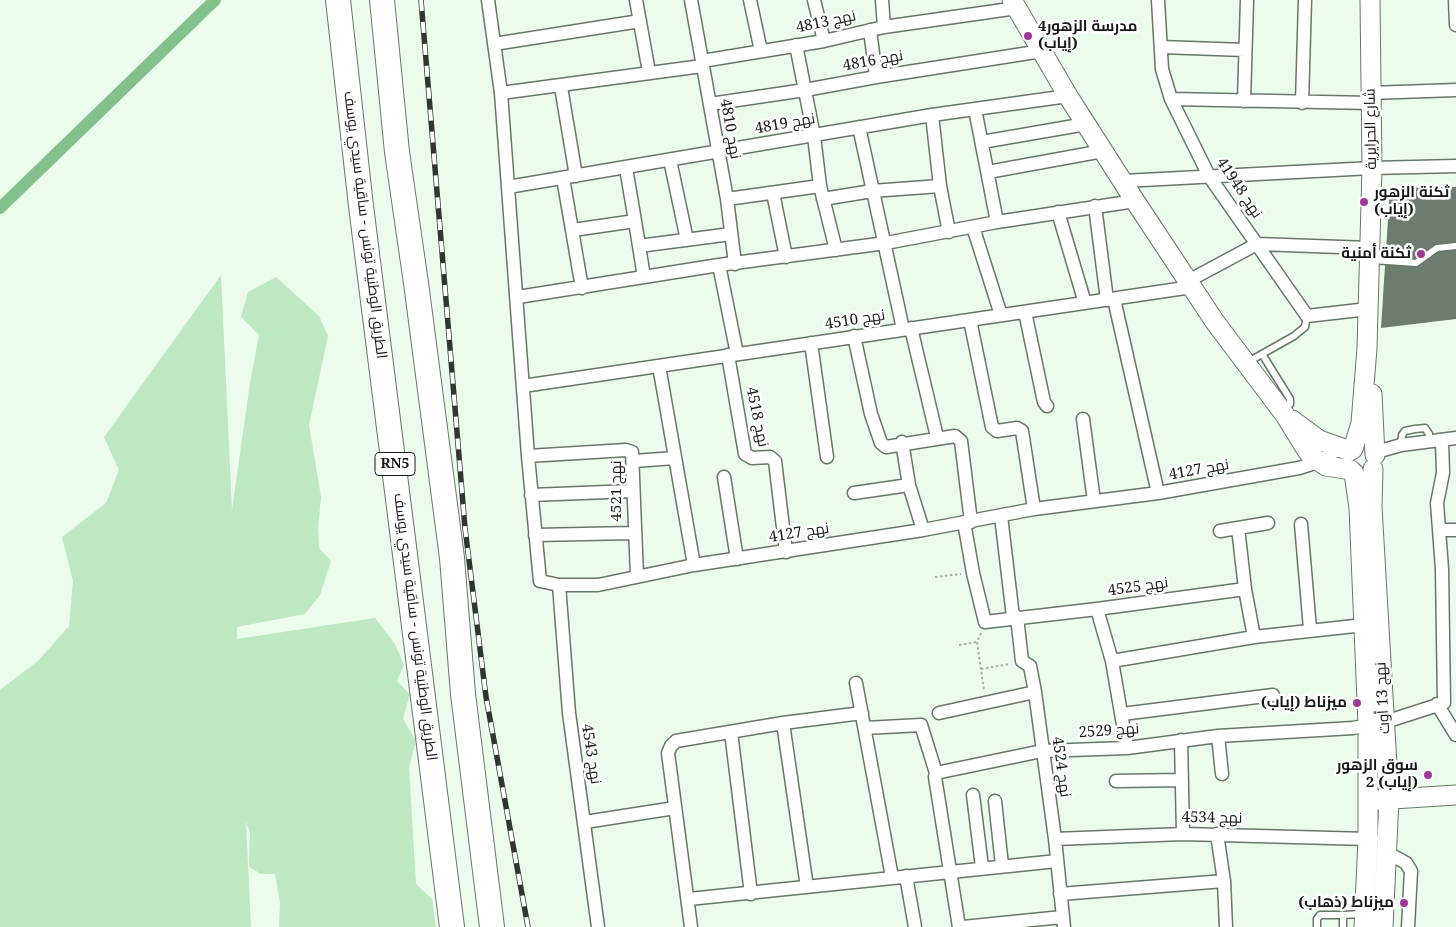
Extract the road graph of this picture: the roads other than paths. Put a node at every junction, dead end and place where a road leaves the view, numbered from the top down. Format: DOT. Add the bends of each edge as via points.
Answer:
graph roads {
  1 [pos="338,0"];
  2 [pos="382,0"];
  3 [pos="488,0"];
  4 [pos="636,0"];
  5 [pos="691,0"];
  6 [pos="754,0"];
  7 [pos="814,0"];
  8 [pos="882,0"];
  9 [pos="1158,0"];
  10 [pos="1247,0"];
  11 [pos="1305,0"];
  12 [pos="1370,0"];
  13 [pos="1455,0"];
  14 [pos="1014,2"];
  15 [pos="640,21"];
  16 [pos="1456,25"];
  17 [pos="884,27"];
  18 [pos="870,30"];
  19 [pos="824,41"];
  20 [pos="494,44"];
  21 [pos="796,45"];
  22 [pos="1160,47"];
  23 [pos="1245,50"];
  24 [pos="761,51"];
  25 [pos="1042,51"];
  26 [pos="702,64"];
  27 [pos="650,72"];
  28 [pos="876,77"];
  29 [pos="561,86"];
  30 [pos="805,90"];
  31 [pos="1456,90"];
  32 [pos="501,94"];
  33 [pos="1068,96"];
  34 [pos="1370,98"];
  35 [pos="1171,99"];
  36 [pos="1244,101"];
  37 [pos="1302,103"];
  38 [pos="710,104"];
  39 [pos="975,110"];
  40 [pos="932,115"];
  41 [pos="1086,124"];
  42 [pos="859,127"];
  43 [pos="814,136"];
  44 [pos="982,142"];
  45 [pos="1103,150"];
  46 [pos="717,153"];
  47 [pos="670,160"];
  48 [pos="1456,166"];
  49 [pos="626,168"];
  50 [pos="1372,168"];
  51 [pos="988,172"];
  52 [pos="576,176"];
  53 [pos="1210,176"];
  54 [pos="563,178"];
  55 [pos="1123,181"];
  56 [pos="820,186"];
  57 [pos="940,186"];
  58 [pos="508,187"];
  59 [pos="872,191"];
  60 [pos="773,193"];
  61 [pos="727,199"];
  62 [pos="823,199"];
  63 [pos="1135,201"];
  64 [pos="1095,206"];
  65 [pos="1058,212"];
  66 [pos="635,221"];
  67 [pos="997,222"];
  68 [pos="972,227"];
  69 [pos="573,230"];
  70 [pos="949,232"];
  71 [pos="731,234"];
  72 [pos="687,240"];
  73 [pos="886,243"];
  74 [pos="1257,244"];
  75 [pos="639,246"];
  76 [pos="1456,246"];
  77 [pos="836,250"];
  78 [pos="1368,254"];
  79 [pos="786,256"];
  80 [pos="735,264"];
  81 [pos="719,265"];
  82 [pos="644,277"];
  83 [pos="1190,284"];
  84 [pos="582,288"];
  85 [pos="518,298"];
  86 [pos="1111,299"];
  87 [pos="1085,303"];
  88 [pos="1368,309"];
  89 [pos="1025,312"];
  90 [pos="1001,315"];
  91 [pos="1307,316"];
  92 [pos="970,320"];
  93 [pos="907,328"];
  94 [pos="854,336"];
  95 [pos="811,343"];
  96 [pos="1367,348"];
  97 [pos="732,354"];
  98 [pos="1253,359"];
  99 [pos="659,366"];
  100 [pos="523,386"];
  101 [pos="1047,406"];
  102 [pos="1283,413"];
  103 [pos="1083,419"];
  104 [pos="937,437"];
  105 [pos="1456,438"];
  106 [pos="1436,441"];
  107 [pos="902,442"];
  108 [pos="1347,449"];
  109 [pos="528,456"];
  110 [pos="826,457"];
  111 [pos="675,458"];
  112 [pos="1375,460"];
  113 [pos="634,461"];
  114 [pos="1318,462"];
  115 [pos="1352,472"];
  116 [pos="724,477"];
  117 [pos="909,485"];
  118 [pos="633,491"];
  119 [pos="854,493"];
  120 [pos="1158,493"];
  121 [pos="531,495"];
  122 [pos="1094,502"];
  123 [pos="1034,509"];
  124 [pos="1001,516"];
  125 [pos="968,522"];
  126 [pos="1268,523"];
  127 [pos="1301,524"];
  128 [pos="1238,528"];
  129 [pos="923,530"];
  130 [pos="1439,530"];
  131 [pos="1456,530"];
  132 [pos="1220,531"];
  133 [pos="634,533"];
  134 [pos="535,535"];
  135 [pos="786,552"];
  136 [pos="737,559"];
  137 [pos="694,565"];
  138 [pos="637,576"];
  139 [pos="559,585"];
  140 [pos="1245,589"];
  141 [pos="1097,609"];
  142 [pos="1015,617"];
  143 [pos="1364,625"];
  144 [pos="1310,629"];
  145 [pos="1254,637"];
  146 [pos="1112,661"];
  147 [pos="856,683"];
  148 [pos="1035,692"];
  149 [pos="1273,696"];
  150 [pos="1446,703"];
  151 [pos="862,713"];
  152 [pos="939,713"];
  153 [pos="1122,714"];
  154 [pos="783,723"];
  155 [pos="1376,724"];
  156 [pos="865,728"];
  157 [pos="732,732"];
  158 [pos="1456,735"];
  159 [pos="1218,736"];
  160 [pos="1181,740"];
  161 [pos="1127,748"];
  162 [pos="1042,751"];
  163 [pos="936,773"];
  164 [pos="1222,774"];
  165 [pos="1182,780"];
  166 [pos="1116,781"];
  167 [pos="973,795"];
  168 [pos="1456,795"];
  169 [pos="1389,799"];
  170 [pos="995,801"];
  171 [pos="1368,801"];
  172 [pos="676,808"];
  173 [pos="585,822"];
  174 [pos="1183,834"];
  175 [pos="1217,834"];
  176 [pos="1055,839"];
  177 [pos="1368,839"];
  178 [pos="1388,853"];
  179 [pos="1057,861"];
  180 [pos="1002,865"];
  181 [pos="982,867"];
  182 [pos="952,871"];
  183 [pos="906,876"];
  184 [pos="892,877"];
  185 [pos="1224,881"];
  186 [pos="807,887"];
  187 [pos="751,894"];
  188 [pos="1060,894"];
  189 [pos="688,899"];
  190 [pos="1343,915"];
  191 [pos="1364,920"];
  192 [pos="1063,922"];
  193 [pos="971,926"];
  194 [pos="452,927"];
  195 [pos="492,927"];
  196 [pos="598,927"];
  197 [pos="691,927"];
  198 [pos="915,927"];
  199 [pos="959,927"];
  200 [pos="1226,927"];
  201 [pos="1317,927"];
  202 [pos="1343,927"];
  203 [pos="1382,927"];
  204 [pos="1408,927"];
  1 -- 194 [label="highway, الطريق الوطنية تونس - ساقية سيدي يوسف / RN5"];
  2 -- 195 [label="highway" via="397,152 452,558 463,694"];
  3 -- 20 [label="street, نهج 4127"];
  4 -- 15 [label="street"];
  5 -- 26 [label="street, نهج 4810"];
  6 -- 24 [label="street"];
  7 -- 19 [label="street"];
  8 -- 17 [label="street"];
  9 -- 22 [label="street, نهج 41948"];
  10 -- 23 [label="street"];
  11 -- 37 [label="street"];
  12 -- 34 [label="main road, شارع الحرايرية"];
  13 -- 16 [label="street"];
  14 -- 17 [label="street, نهج 4813"];
  14 -- 25 [label="main road"];
  15 -- 20 [label="street"];
  15 -- 27 [label="street"];
  17 -- 18 [label="street, نهج 4813"];
  18 -- 19 [label="street, نهج 4813"];
  18 -- 28 [label="street"];
  19 -- 21 [label="street, نهج 4813"];
  20 -- 32 [label="street, نهج 4127"];
  21 -- 24 [label="street, نهج 4813"];
  21 -- 30 [label="street"];
  22 -- 23 [label="street"];
  22 -- 35 [label="street, نهج 41948" via="1162,69"];
  23 -- 36 [label="street"];
  24 -- 26 [label="street, نهج 4813"];
  25 -- 28 [label="street, نهج 4816"];
  25 -- 33 [label="main road"];
  26 -- 27 [label="street, نهج 4813"];
  26 -- 38 [label="street, نهج 4810"];
  27 -- 29 [label="street, نهج 4813"];
  28 -- 30 [label="street, نهج 4816"];
  29 -- 32 [label="street, نهج 4813"];
  29 -- 52 [label="street"];
  30 -- 38 [label="street, نهج 4816"];
  30 -- 43 [label="street"];
  31 -- 34 [label="street"];
  32 -- 58 [label="street, نهج 4127"];
  33 -- 39 [label="street, نهج 4819"];
  33 -- 41 [label="main road"];
  34 -- 37 [label="street"];
  34 -- 50 [label="main road, شارع الحرايرية"];
  35 -- 36 [label="street"];
  35 -- 53 [label="street, نهج 41948"];
  36 -- 37 [label="street"];
  38 -- 46 [label="street, نهج 4810"];
  39 -- 40 [label="street, نهج 4819"];
  39 -- 44 [label="street"];
  40 -- 42 [label="street, نهج 4819"];
  40 -- 57 [label="street"];
  41 -- 44 [label="street"];
  41 -- 45 [label="main road"];
  42 -- 43 [label="street, نهج 4819"];
  42 -- 59 [label="street"];
  43 -- 46 [label="street, نهج 4819"];
  43 -- 56 [label="street"];
  44 -- 51 [label="street"];
  45 -- 51 [label="street"];
  45 -- 55 [label="main road"];
  46 -- 47 [label="street, نهج 4819"];
  46 -- 61 [label="street, نهج 4810"];
  47 -- 49 [label="street, نهج 4819"];
  47 -- 72 [label="street"];
  48 -- 50 [label="street"];
  49 -- 52 [label="street, نهج 4819"];
  49 -- 66 [label="street"];
  50 -- 53 [label="street"];
  50 -- 78 [label="main road, شارع الحرايرية"];
  51 -- 67 [label="street"];
  52 -- 54 [label="street, نهج 4819"];
  53 -- 55 [label="street"];
  53 -- 74 [label="street, نهج 41948"];
  54 -- 58 [label="street, نهج 4819"];
  54 -- 69 [label="street"];
  55 -- 63 [label="main road"];
  56 -- 60 [label="street"];
  56 -- 62 [label="street"];
  57 -- 59 [label="street"];
  57 -- 70 [label="street"];
  58 -- 85 [label="street, نهج 4127"];
  59 -- 62 [label="street"];
  59 -- 73 [label="street"];
  60 -- 61 [label="street"];
  60 -- 79 [label="street"];
  61 -- 71 [label="street, نهج 4810"];
  62 -- 77 [label="street"];
  63 -- 64 [label="street"];
  63 -- 83 [label="main road"];
  64 -- 65 [label="street"];
  64 -- 86 [label="street"];
  65 -- 67 [label="street"];
  65 -- 87 [label="street"];
  66 -- 69 [label="street"];
  66 -- 75 [label="street"];
  67 -- 68 [label="street"];
  68 -- 70 [label="street"];
  68 -- 90 [label="street"];
  69 -- 84 [label="street"];
  70 -- 73 [label="street"];
  71 -- 72 [label="street"];
  71 -- 80 [label="street, نهج 4810"];
  72 -- 75 [label="street"];
  73 -- 77 [label="street"];
  73 -- 93 [label="street"];
  74 -- 78 [label="street"];
  74 -- 83 [label="street, نهج 4510"];
  74 -- 91 [label="street, نهج 41948"];
  75 -- 82 [label="street"];
  76 -- 78 [label="lane" via="1438,248 1416,263 1409,264"];
  77 -- 79 [label="street"];
  78 -- 88 [label="main road, شارع الحرايرية"];
  79 -- 80 [label="street"];
  80 -- 81 [label="street"];
  81 -- 82 [label="street"];
  81 -- 97 [label="street, نهج 4518"];
  82 -- 84 [label="street"];
  83 -- 86 [label="street, نهج 4510"];
  83 -- 98 [label="main road"];
  84 -- 85 [label="street"];
  85 -- 100 [label="street, نهج 4127"];
  86 -- 87 [label="street, نهج 4510"];
  86 -- 120 [label="street"];
  87 -- 89 [label="street, نهج 4510"];
  88 -- 91 [label="street"];
  88 -- 96 [label="main road, شارع الحرايرية"];
  89 -- 90 [label="street, نهج 4510"];
  89 -- 101 [label="street"];
  90 -- 92 [label="street, نهج 4510"];
  91 -- 98 [label="lane" via="1305,327"];
  92 -- 93 [label="street, نهج 4510"];
  92 -- 123 [label="street" via="992,427 997,431 1017,428 1022,433"];
  93 -- 94 [label="street, نهج 4510"];
  93 -- 104 [label="street"];
  94 -- 95 [label="street, نهج 4510"];
  94 -- 107 [label="street" via="870,414 880,444 886,446"];
  95 -- 97 [label="street, نهج 4510"];
  95 -- 110 [label="street"];
  96 -- 108 [label="main road, شارع الحرايرية" via="1360,423"];
  96 -- 112 [label="main road, شارع الحرايرية"];
  97 -- 99 [label="street, نهج 4510"];
  97 -- 135 [label="street, نهج 4518" via="745,454 752,458 770,457 775,461"];
  98 -- 102 [label="main road"];
  99 -- 100 [label="street, نهج 4510"];
  99 -- 111 [label="street"];
  100 -- 109 [label="street, نهج 4127"];
  102 -- 108 [label="main road" via="1319,440"];
  102 -- 114 [label="main road"];
  103 -- 122 [label="street"];
  104 -- 107 [label="street"];
  104 -- 125 [label="street" via="956,436 961,440"];
  105 -- 106 [label="street"];
  106 -- 112 [label="street" via="1401,445 1380,452"];
  106 -- 130 [label="street" via="1443,473 1437,503"];
  107 -- 117 [label="street"];
  108 -- 112 [label="main road" via="1366,446"];
  108 -- 114 [label="street, نهج 4127"];
  108 -- 115 [label="main road" via="1347,461"];
  109 -- 113 [label="street, نهج 4521" via="626,450 632,452"];
  109 -- 121 [label="street, نهج 4127"];
  111 -- 113 [label="street"];
  111 -- 137 [label="street"];
  112 -- 115 [label="main road" via="1364,475"];
  112 -- 155 [label="main road, نهج 13 أوت" via="1372,507"];
  113 -- 118 [label="street, نهج 4521"];
  114 -- 115 [label="main road"];
  114 -- 120 [label="street, نهج 4127" via="1287,471"];
  115 -- 143 [label="main road, نهج 13 أوت" via="1359,508"];
  116 -- 136 [label="street"];
  117 -- 119 [label="street"];
  117 -- 129 [label="street"];
  118 -- 121 [label="street"];
  118 -- 133 [label="street, نهج 4521"];
  120 -- 122 [label="street, نهج 4127"];
  121 -- 134 [label="street, نهج 4127"];
  122 -- 123 [label="street, نهج 4127"];
  123 -- 124 [label="street, نهج 4127"];
  124 -- 125 [label="street, نهج 4127"];
  124 -- 142 [label="street, نهج 4524"];
  125 -- 129 [label="street, نهج 4127"];
  125 -- 142 [label="street, نهج 4525" via="973,573 985,622"];
  126 -- 128 [label="street"];
  127 -- 144 [label="street"];
  128 -- 132 [label="street"];
  128 -- 140 [label="street"];
  129 -- 135 [label="street, نهج 4127"];
  130 -- 131 [label="street"];
  130 -- 150 [label="street"];
  133 -- 134 [label="street"];
  133 -- 138 [label="street, نهج 4521"];
  134 -- 139 [label="street, نهج 4127" via="540,581"];
  135 -- 136 [label="street, نهج 4127"];
  136 -- 137 [label="street, نهج 4127"];
  137 -- 138 [label="street, نهج 4127"];
  138 -- 139 [label="street, نهج 4127" via="598,585"];
  139 -- 173 [label="street, نهج 4543" via="569,713"];
  140 -- 141 [label="street, نهج 4525"];
  140 -- 145 [label="street"];
  141 -- 142 [label="street, نهج 4525"];
  141 -- 146 [label="street"];
  142 -- 148 [label="street, نهج 4524" via="1022,662 1030,666"];
  143 -- 144 [label="street"];
  143 -- 155 [label="main road, نهج 13 أوت"];
  144 -- 145 [label="street"];
  145 -- 146 [label="street"];
  146 -- 153 [label="street"];
  147 -- 151 [label="street"];
  148 -- 152 [label="street"];
  148 -- 162 [label="street, نهج 4524"];
  149 -- 153 [label="street"];
  150 -- 155 [label="street, نهج 2529"];
  150 -- 158 [label="street"];
  151 -- 154 [label="street"];
  151 -- 156 [label="street"];
  153 -- 161 [label="street"];
  154 -- 157 [label="street"];
  154 -- 186 [label="street"];
  155 -- 159 [label="street, نهج 2529" via="1335,730"];
  155 -- 169 [label="main road, نهج 13 أوت"];
  155 -- 171 [label="main road, نهج 13 أوت"];
  156 -- 163 [label="street" via="921,725"];
  156 -- 184 [label="street"];
  157 -- 172 [label="street" via="676,741 671,746 668,753"];
  157 -- 187 [label="street"];
  159 -- 160 [label="street, نهج 2529"];
  159 -- 164 [label="street"];
  160 -- 161 [label="street, نهج 2529"];
  160 -- 165 [label="street"];
  161 -- 162 [label="street, نهج 2529"];
  162 -- 163 [label="street, نهج 2529"];
  162 -- 176 [label="street, نهج 4524"];
  163 -- 182 [label="street" via="934,777"];
  165 -- 166 [label="street"];
  165 -- 174 [label="street"];
  167 -- 181 [label="street"];
  168 -- 169 [label="main road"];
  169 -- 171 [label="main road"];
  169 -- 178 [label="main road, نهج 13 أوت"];
  170 -- 180 [label="street"];
  171 -- 177 [label="main road, نهج 13 أوت"];
  172 -- 173 [label="street"];
  172 -- 189 [label="street"];
  173 -- 196 [label="street, نهج 4543"];
  174 -- 175 [label="street, نهج 4534"];
  174 -- 176 [label="street, نهج 4534"];
  175 -- 177 [label="street, نهج 4534"];
  175 -- 185 [label="street"];
  176 -- 179 [label="street, نهج 4524"];
  177 -- 191 [label="main road, نهج 13 أوت"];
  178 -- 203 [label="main road, نهج 13 أوت"];
  178 -- 204 [label="street" via="1406,863 1411,871"];
  179 -- 180 [label="street"];
  179 -- 188 [label="street, نهج 4524"];
  180 -- 181 [label="street"];
  181 -- 182 [label="street"];
  182 -- 183 [label="street"];
  182 -- 199 [label="street"];
  183 -- 184 [label="street"];
  183 -- 198 [label="street"];
  184 -- 186 [label="street"];
  185 -- 188 [label="street"];
  185 -- 200 [label="street"];
  186 -- 187 [label="street"];
  187 -- 189 [label="street"];
  188 -- 192 [label="street, نهج 4524"];
  189 -- 197 [label="street"];
  190 -- 191 [label="lane"];
  190 -- 201 [label="lane" via="1320,915"];
  190 -- 202 [label="lane"];
  192 -- 193 [label="street"];
}
